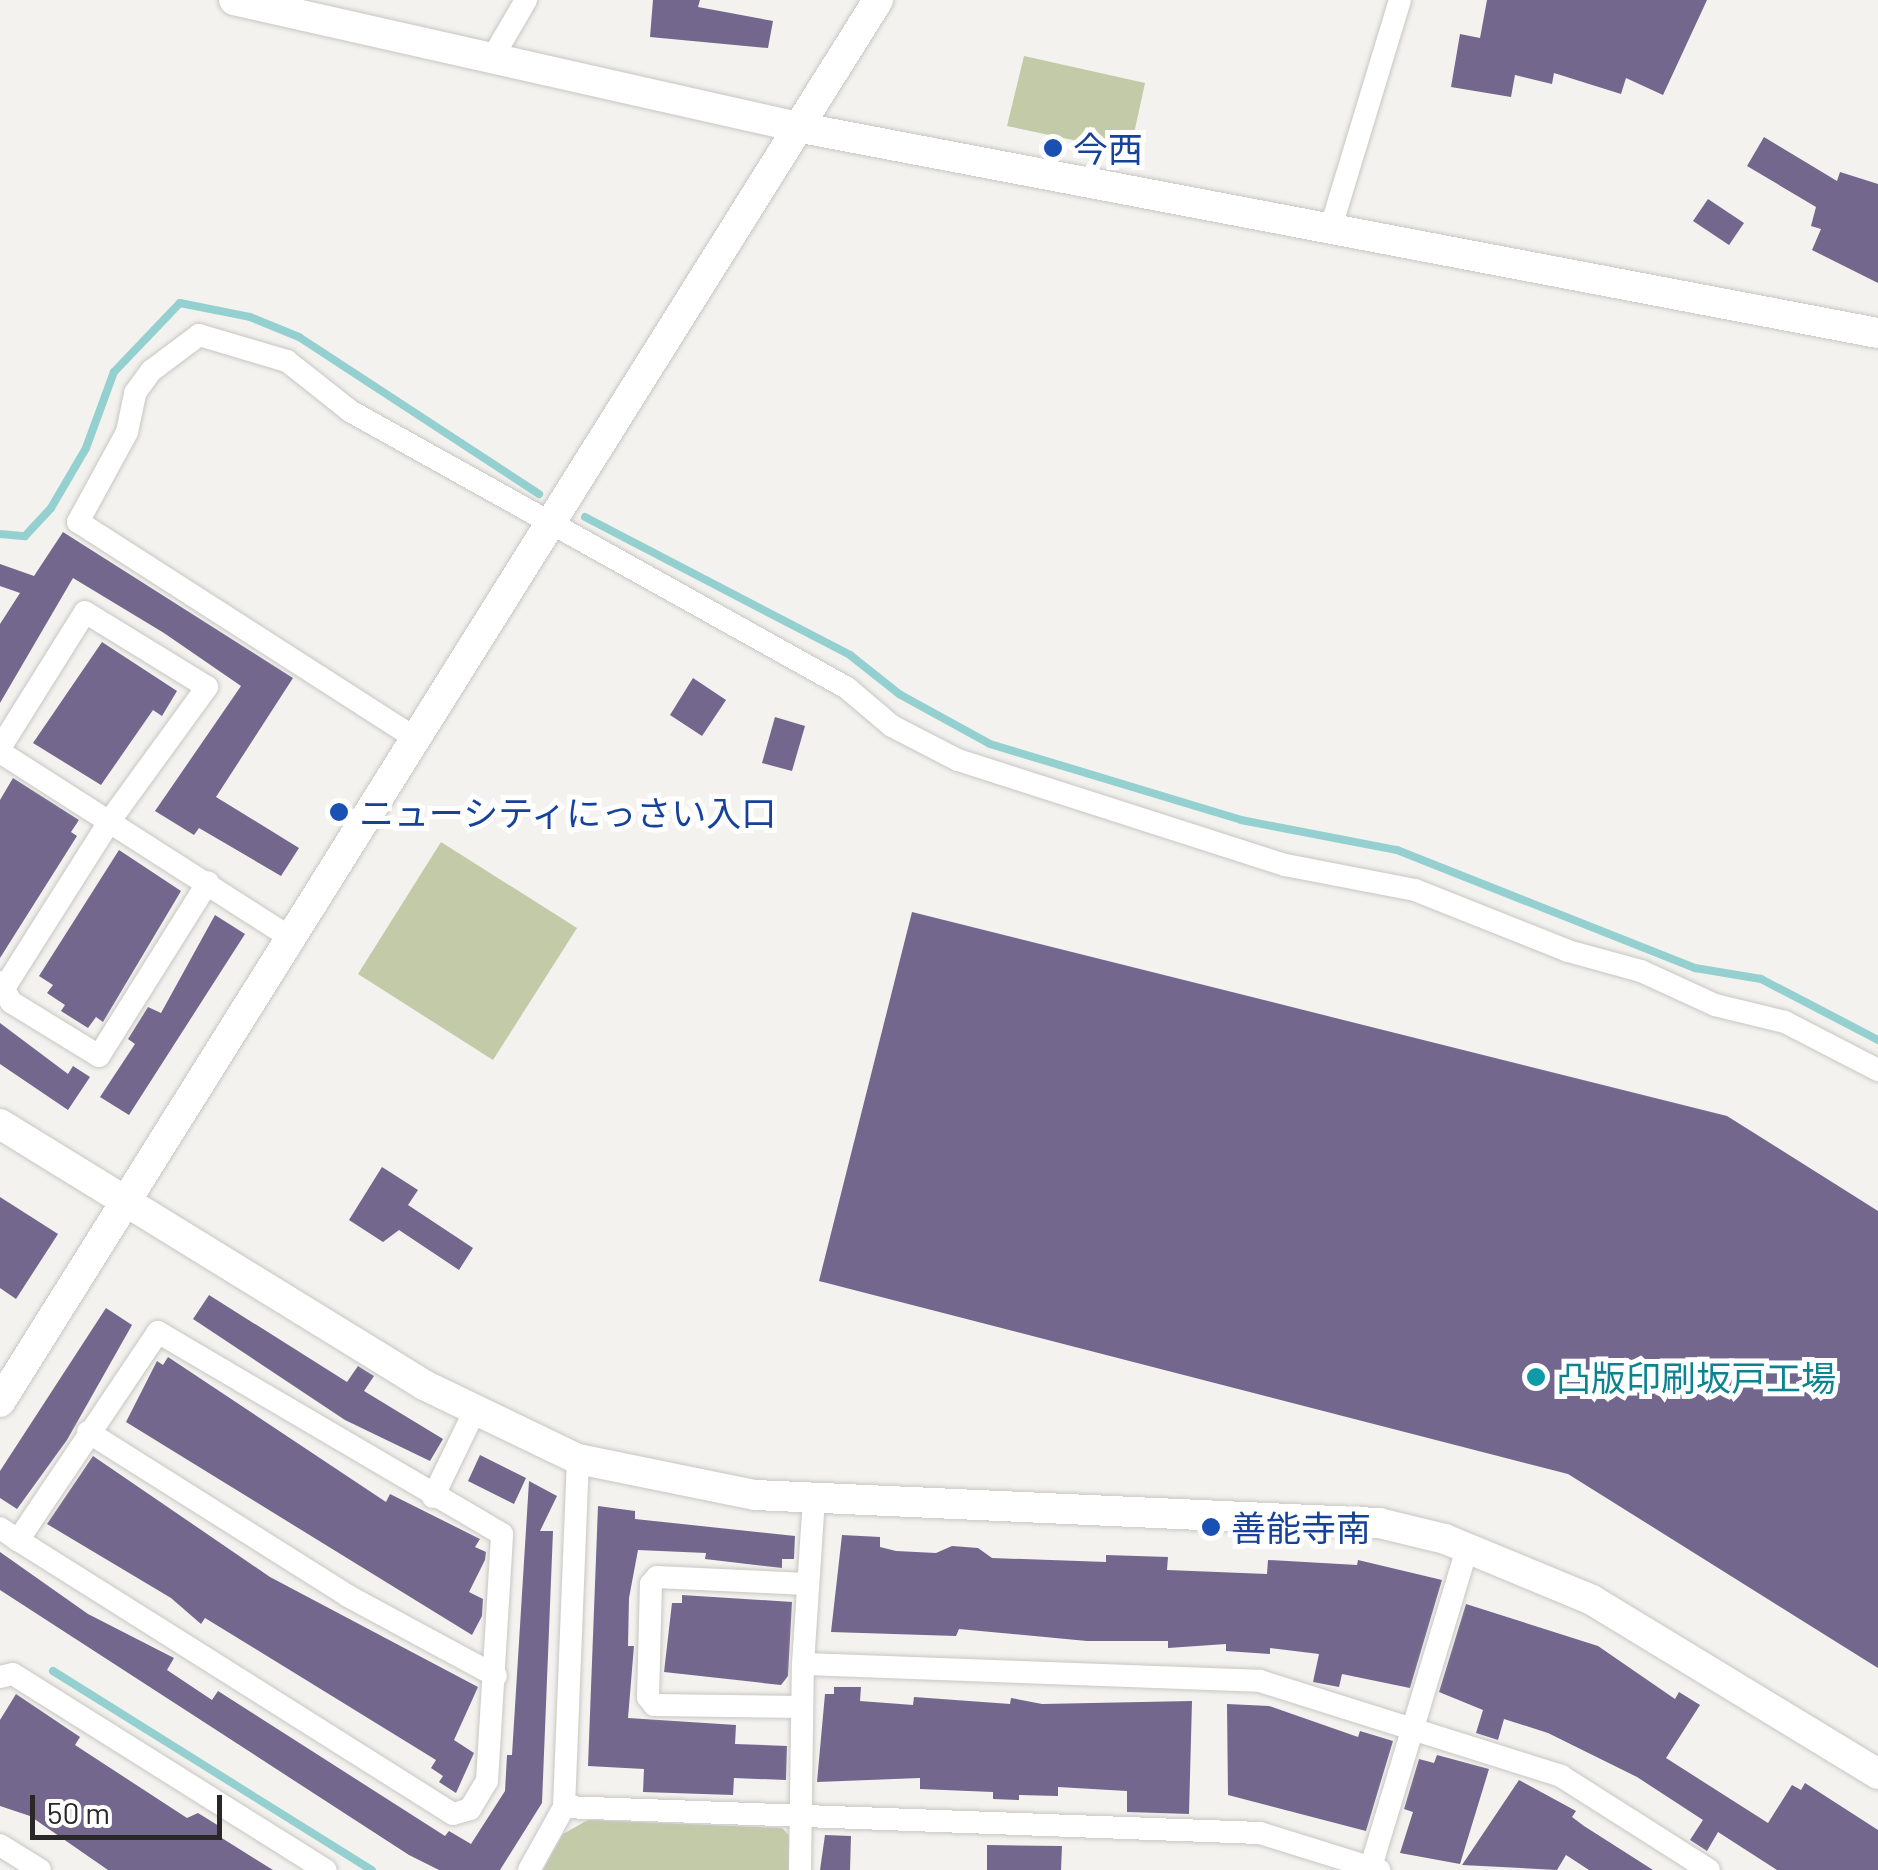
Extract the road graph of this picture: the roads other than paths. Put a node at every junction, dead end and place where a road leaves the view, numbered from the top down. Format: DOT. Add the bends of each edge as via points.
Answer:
graph roads {
  1 [pos="234,0"];
  2 [pos="526,0"];
  3 [pos="878,0"];
  4 [pos="1400,0"];
  5 [pos="494,55"];
  6 [pos="802,128"];
  7 [pos="1331,227"];
  8 [pos="1878,333"];
  9 [pos="550,527"];
  10 [pos="418,740"];
  11 [pos="0,750"];
  12 [pos="111,820"];
  13 [pos="208,882"];
  14 [pos="294,940"];
  15 [pos="3,984"];
  16 [pos="1878,1070"];
  17 [pos="0,1124"];
  18 [pos="128,1202"];
  19 [pos="0,1402"];
  20 [pos="474,1412"];
  21 [pos="88,1432"];
  22 [pos="578,1459"];
  23 [pos="432,1497"];
  24 [pos="814,1498"];
  25 [pos="9,1534"];
  26 [pos="1468,1546"];
  27 [pos="807,1584"];
  28 [pos="803,1664"];
  29 [pos="496,1676"];
  30 [pos="0,1677"];
  31 [pos="802,1707"];
  32 [pos="1413,1732"];
  33 [pos="1878,1774"];
  34 [pos="564,1807"];
  35 [pos="802,1815"];
  36 [pos="0,1845"];
  37 [pos="1374,1869"];
  38 [pos="40,1870"];
  39 [pos="326,1870"];
  40 [pos="529,1870"];
  41 [pos="800,1870"];
  42 [pos="1709,1870"];
  1 -- 5 [label="street"];
  2 -- 5 [label="street"];
  3 -- 6 [label="street"];
  4 -- 7 [label="street"];
  5 -- 6 [label="street"];
  6 -- 7 [label="street"];
  6 -- 9 [label="street"];
  7 -- 8 [label="street"];
  9 -- 10 [label="street"];
  9 -- 10 [label="street" via="350,411 330,388 287,361 256,350 199,335 150,371 135,393 127,432 78,522"];
  9 -- 16 [label="street" via="847,688 892,726 958,760 1285,866 1416,890 1568,951 1641,970 1715,1005 1785,1022"];
  10 -- 14 [label="street"];
  11 -- 12 [label="street"];
  11 -- 12 [label="street" via="85,612 207,687"];
  12 -- 13 [label="street"];
  12 -- 15 [label="street"];
  13 -- 14 [label="street"];
  13 -- 15 [label="street" via="99,1056 11,1002"];
  14 -- 18 [label="street"];
  17 -- 18 [label="street"];
  18 -- 19 [label="street"];
  18 -- 20 [label="street"];
  20 -- 22 [label="street"];
  20 -- 23 [label="street"];
  21 -- 23 [label="street" via="158,1332"];
  21 -- 25 [label="street"];
  21 -- 29 [label="street" via="348,1596"];
  22 -- 24 [label="street" via="702,1489"];
  22 -- 34 [label="street"];
  23 -- 29 [label="street" via="502,1534"];
  24 -- 26 [label="street" via="1379,1523"];
  24 -- 27 [label="street"];
  25 -- 29 [label="street" via="452,1814 470,1809 486,1781"];
  26 -- 32 [label="street"];
  26 -- 33 [label="street" via="1592,1600"];
  27 -- 28 [label="street"];
  27 -- 31 [label="street" via="657,1577 651,1584 648,1696 654,1705"];
  28 -- 31 [label="street"];
  28 -- 32 [label="street" via="1260,1681"];
  30 -- 39 [label="street" via="13,1674"];
  31 -- 35 [label="street"];
  32 -- 37 [label="street"];
  32 -- 42 [label="street" via="1561,1776"];
  34 -- 35 [label="street"];
  34 -- 40 [label="street"];
  35 -- 37 [label="street" via="1260,1833"];
  35 -- 41 [label="street"];
  36 -- 38 [label="street"];
}
